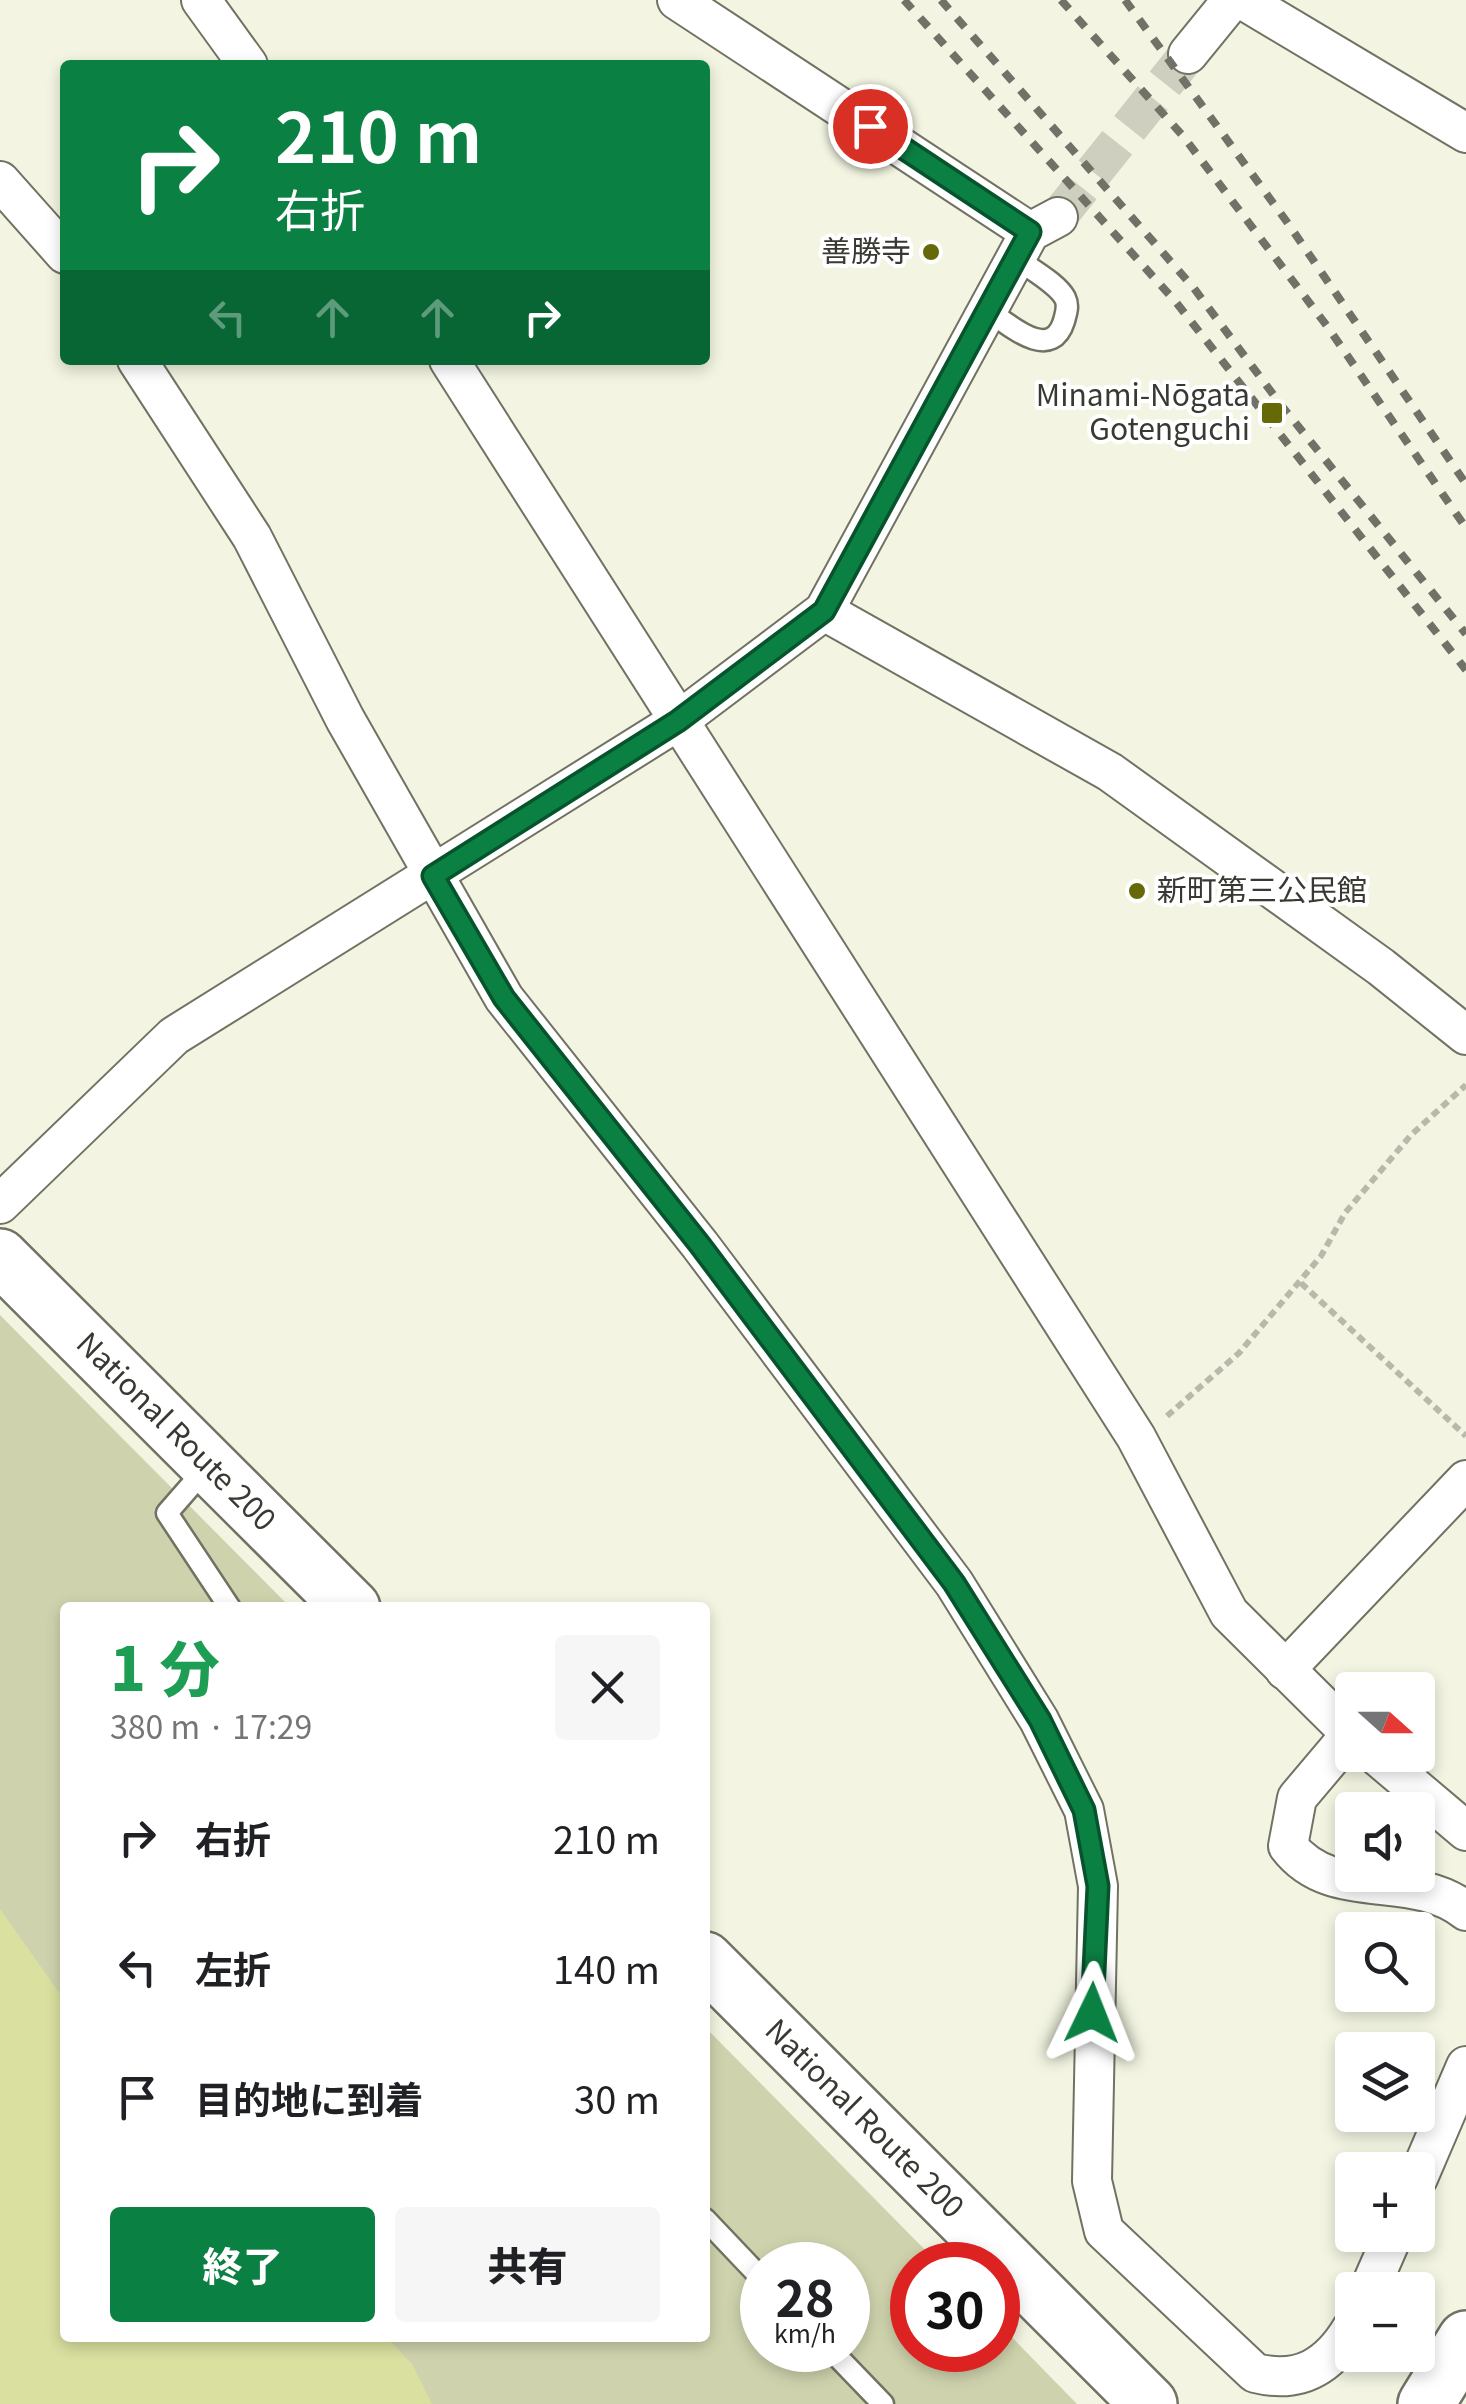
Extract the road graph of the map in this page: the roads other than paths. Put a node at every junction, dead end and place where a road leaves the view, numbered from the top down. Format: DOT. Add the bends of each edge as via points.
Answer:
graph roads {
  1 [pos="202,0"];
  2 [pos="677,0"];
  3 [pos="1232,0"];
  4 [pos="1243,0"];
  5 [pos="1188,54"];
  6 [pos="244,60"];
  7 [pos="1466,133"];
  8 [pos="0,181"];
  9 [pos="1035,236"];
  10 [pos="60,248"];
  11 [pos="988,310"];
  12 [pos="140,365"];
  13 [pos="452,365"];
  14 [pos="824,611"];
  15 [pos="678,721"];
  16 [pos="433,876"];
  17 [pos="1466,1035"];
  18 [pos="0,1204"];
  19 [pos="0,1257"];
  20 [pos="209,1465"];
  21 [pos="1466,1480"];
  22 [pos="226,1602"];
  23 [pos="346,1602"];
  24 [pos="1285,1670"];
  25 [pos="1335,1717"];
  26 [pos="1335,1764"];
  27 [pos="1397,1772"];
  28 [pos="1466,1831"];
  29 [pos="1466,1911"];
  30 [pos="710,1965"];
  31 [pos="1466,2066"];
  32 [pos="1429,2152"];
  33 [pos="710,2224"];
  34 [pos="740,2256"];
  35 [pos="1466,2339"];
  36 [pos="1335,2355"];
  37 [pos="852,2372"];
  38 [pos="883,2404"];
  39 [pos="1149,2404"];
  40 [pos="1426,2404"];
  1 -- 6 [label="street"];
  2 -- 9 [label="street"];
  3 -- 5 [label="street"];
  4 -- 7 [label="street"];
  8 -- 10 [label="street"];
  9 -- 11 [label="street"];
  9 -- 11 [label="lane" via="1068,308 1061,330 1035,341"];
  11 -- 14 [label="street"];
  12 -- 16 [label="street" via="252,537"];
  13 -- 15 [label="street"];
  14 -- 15 [label="street"];
  14 -- 17 [label="street" via="1110,772"];
  15 -- 16 [label="street"];
  15 -- 24 [label="street" via="1136,1436 1229,1613"];
  16 -- 18 [label="street" via="174,1036"];
  16 -- 36 [label="street" via="504,998 954,1583 1040,1720 1084,1810 1098,1886 1092,2181 1104,2230 1255,2373 1282,2380 1307,2374"];
  19 -- 20 [label="main road, National Route 200"];
  20 -- 22 [label="lane" via="167,1513"];
  20 -- 23 [label="main road, National Route 200"];
  21 -- 24 [label="street"];
  24 -- 25 [label="street"];
  26 -- 29 [label="street" via="1298,1798 1288,1846 1304,1867 1333,1879 1424,1890"];
  27 -- 28 [label="street"];
  30 -- 39 [label="main road, National Route 200"];
  31 -- 32 [label="street"];
  33 -- 34 [label="lane"];
  35 -- 40 [label="main road"];
  37 -- 38 [label="lane"];
}
